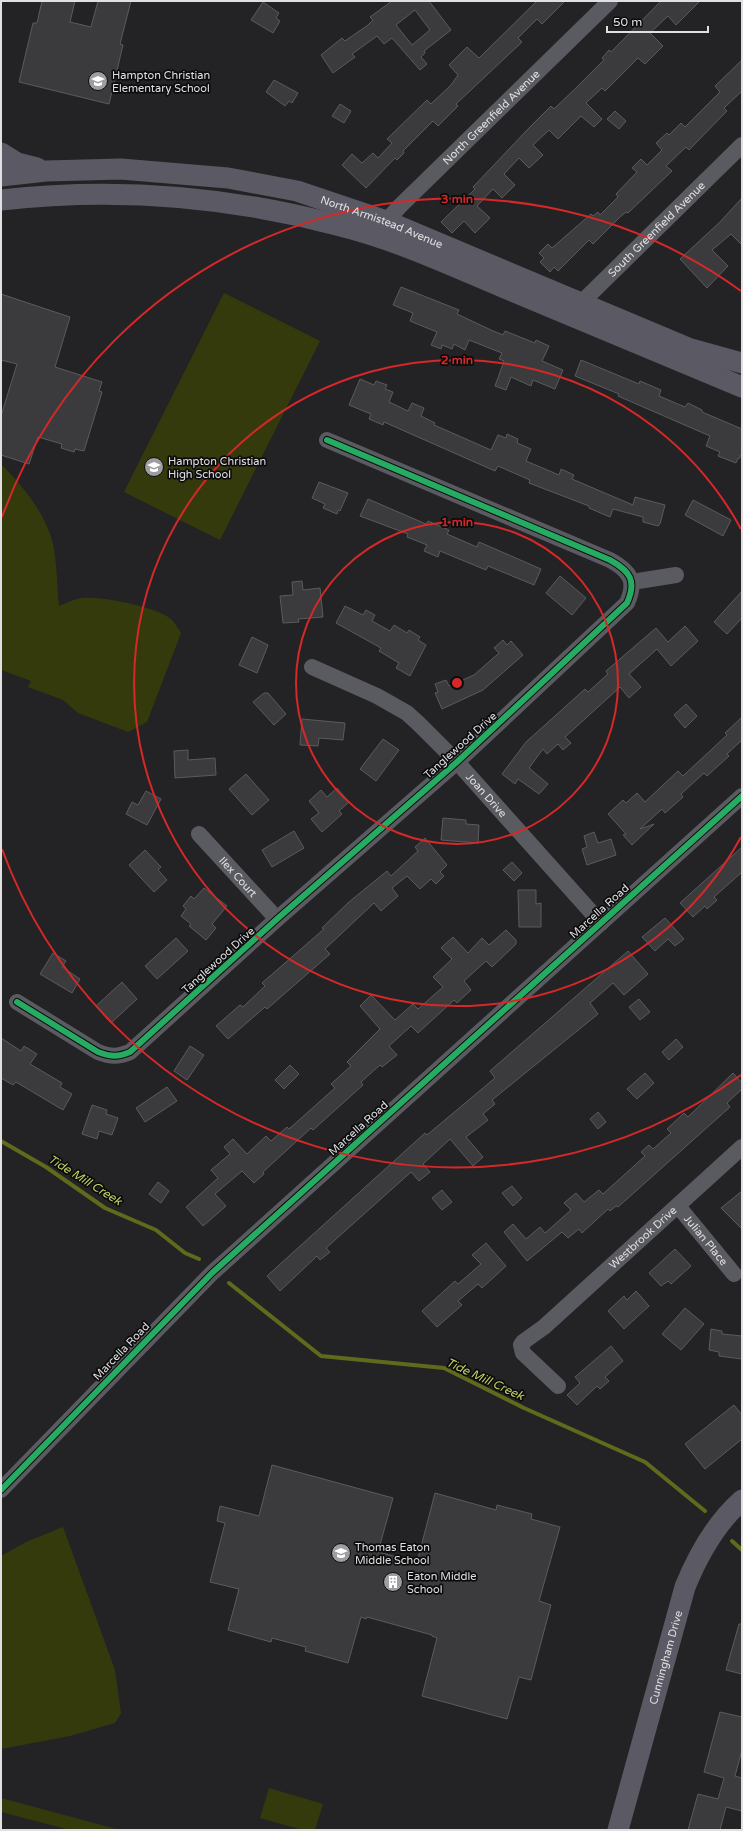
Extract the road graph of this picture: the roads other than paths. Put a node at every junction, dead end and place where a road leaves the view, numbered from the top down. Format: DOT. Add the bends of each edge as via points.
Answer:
graph roads {
  1 [pos="610,1"];
  2 [pos="742,145"];
  3 [pos="1,153"];
  4 [pos="46,171"];
  5 [pos="1,176"];
  6 [pos="1,200"];
  7 [pos="380,228"];
  8 [pos="577,310"];
  9 [pos="742,364"];
  10 [pos="742,386"];
  11 [pos="327,440"];
  12 [pos="676,576"];
  13 [pos="632,582"];
  14 [pos="312,667"];
  15 [pos="457,762"];
  16 [pos="742,796"];
  17 [pos="199,834"];
  18 [pos="277,919"];
  19 [pos="600,923"];
  20 [pos="16,1002"];
  21 [pos="742,1147"];
  22 [pos="678,1206"];
  23 [pos="734,1274"];
  24 [pos="558,1386"];
  25 [pos="1,1490"];
  26 [pos="742,1500"];
  27 [pos="618,1830"];
  1 -- 7 [label="street, North Greenfield Avenue"];
  2 -- 8 [label="street, South Greenfield Avenue"];
  3 -- 4 [label="main road" via="17,163"];
  4 -- 5 [label="main road, North Armistead Avenue"];
  4 -- 7 [label="main road, North Armistead Avenue" via="121,169 228,178 297,191"];
  6 -- 7 [label="main road, North Armistead Avenue" via="77,193 154,195 222,202 338,225"];
  7 -- 8 [label="main road, North Armistead Avenue"];
  8 -- 9 [label="main road, North Armistead Avenue"];
  8 -- 10 [label="main road, North Armistead Avenue"];
  11 -- 13 [label="street" via="610,560 620,565"];
  12 -- 13 [label="street"];
  13 -- 15 [label="street, Tanglewood Drive" via="631,593 621,610"];
  14 -- 15 [label="street, Joan Drive" via="377,696 407,713"];
  15 -- 18 [label="street, Tanglewood Drive"];
  15 -- 19 [label="street, Joan Drive"];
  16 -- 19 [label="street, Marcella Road"];
  17 -- 18 [label="street, Ilex Court"];
  18 -- 20 [label="street, Tanglewood Drive" via="141,1043 119,1057 109,1057 98,1052"];
  19 -- 25 [label="street, Marcella Road" via="212,1273"];
  21 -- 22 [label="street, Westbrook Drive"];
  22 -- 23 [label="street, Julian Place"];
  22 -- 24 [label="street, Westbrook Drive" via="544,1327 523,1342 521,1349"];
  26 -- 27 [label="main road, Cunningham Drive" via="725,1517 710,1538 685,1587"];
}
